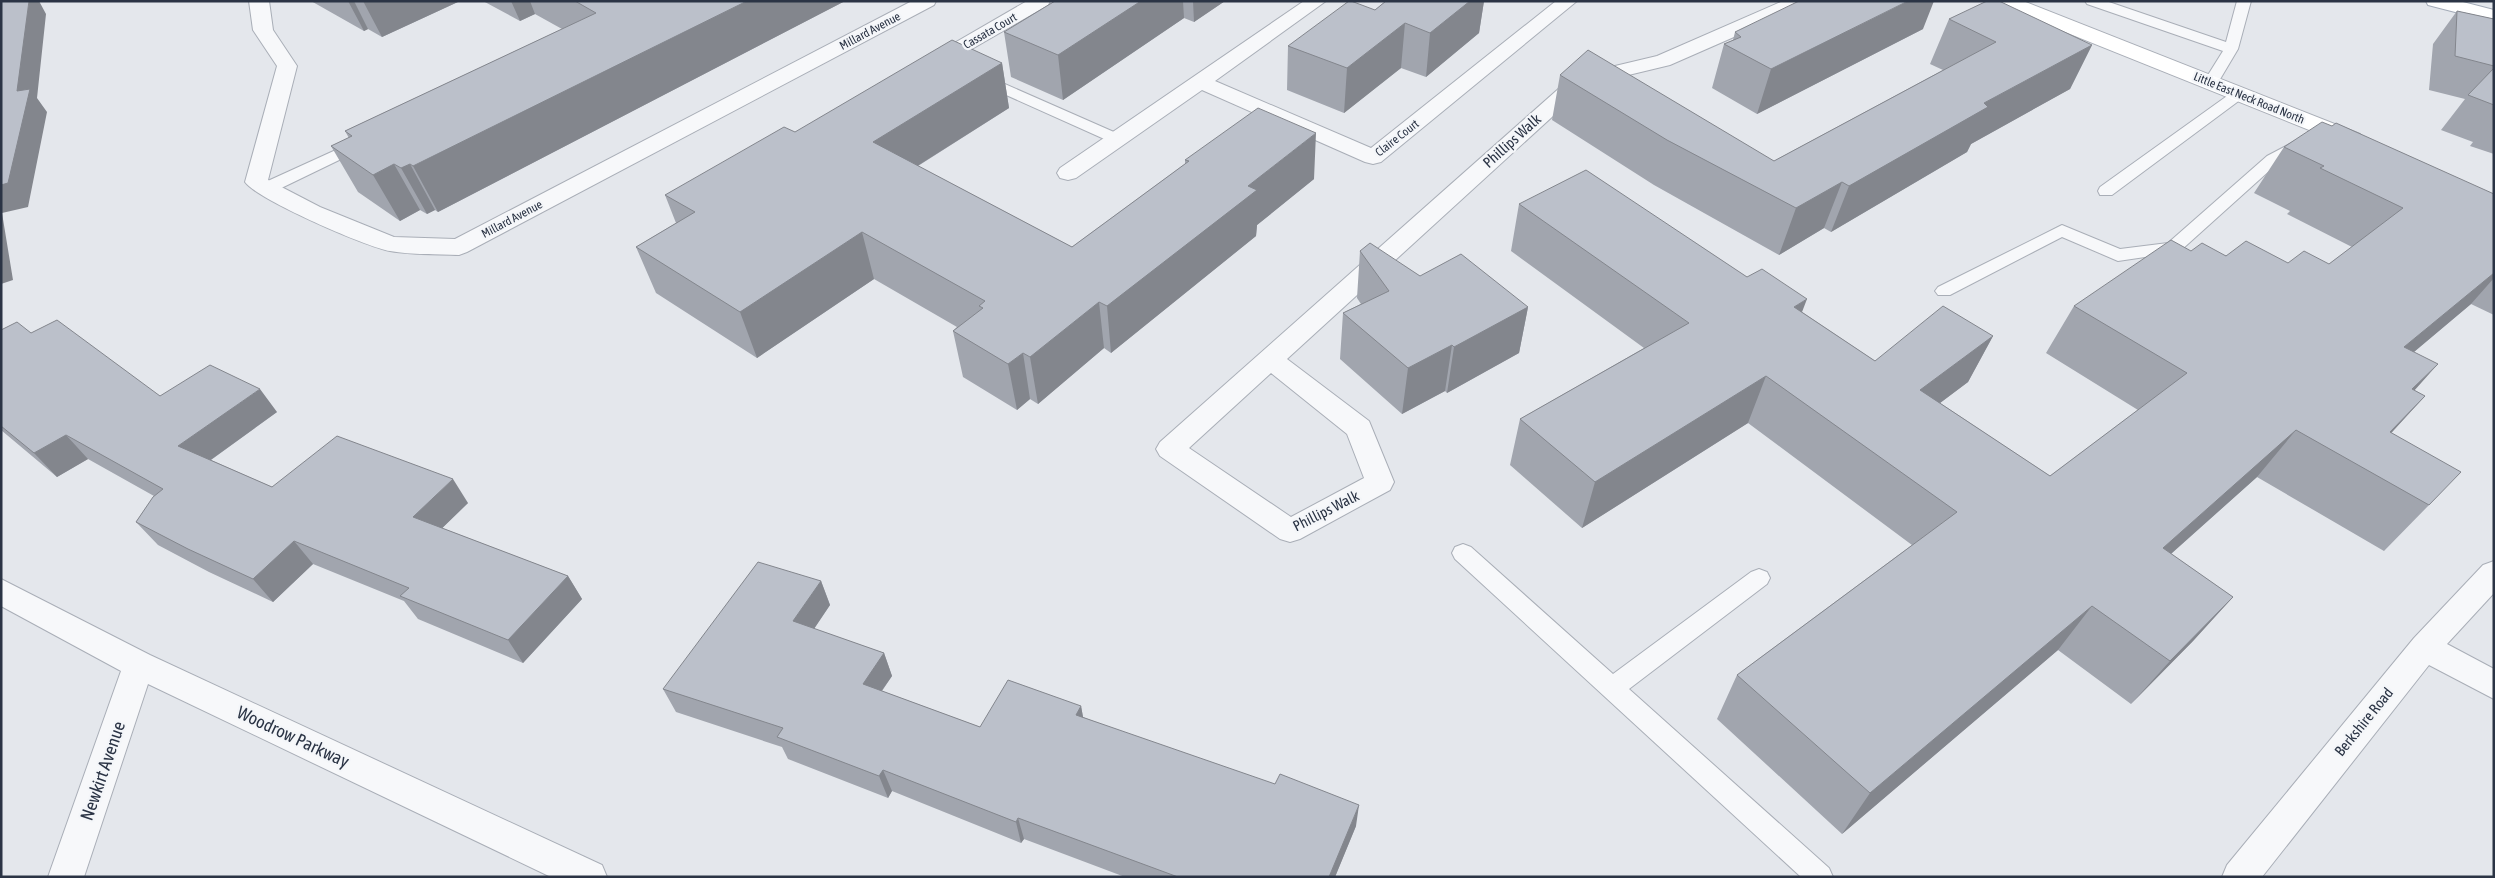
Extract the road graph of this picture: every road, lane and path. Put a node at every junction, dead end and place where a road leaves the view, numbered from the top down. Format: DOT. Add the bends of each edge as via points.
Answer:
graph roads {
  1 [pos="259,1"];
  2 [pos="927,1"];
  3 [pos="1041,1"];
  4 [pos="1317,1"];
  5 [pos="1568,1"];
  6 [pos="1800,1"];
  7 [pos="2092,1"];
  8 [pos="2244,1"];
  9 [pos="2435,1"];
  10 [pos="2012,2"];
  11 [pos="2494,16"];
  12 [pos="2231,49"];
  13 [pos="954,66"];
  14 [pos="914,74"];
  15 [pos="1200,82"];
  16 [pos="2211,83"];
  17 [pos="2239,94"];
  18 [pos="2326,129"];
  19 [pos="370,139"];
  20 [pos="1117,139"];
  21 [pos="2370,146"];
  22 [pos="1068,173"];
  23 [pos="265,189"];
  24 [pos="2106,191"];
  25 [pos="1944,291"];
  26 [pos="1270,359"];
  27 [pos="1463,553"];
  28 [pos="2494,573"];
  29 [pos="1759,578"];
  30 [pos="1,590"];
  31 [pos="2425,647"];
  32 [pos="139,665"];
  33 [pos="2494,685"];
  34 [pos="1612,688"];
  35 [pos="66,877"];
  36 [pos="589,877"];
  37 [pos="1820,877"];
  38 [pos="2240,877"];
  1 -- 23 [label="street" via="264,30 287,66 256,182"];
  2 -- 23 [label="street, Millard Avenue" via="459,247 391,244"];
  3 -- 13 [label="street, Cassata Court"];
  4 -- 15 [label="street"];
  5 -- 15 [label="street, Claire Court" via="1373,157"];
  6 -- 26 [label="street, Phillips Walk" via="1663,61 1580,80"];
  7 -- 12 [label="lane"];
  8 -- 12 [label="lane"];
  9 -- 11 [label="main road"];
  10 -- 16 [label="main road, Little East Neck Road North"];
  12 -- 16 [label="lane"];
  13 -- 14 [label="street, Cassata Court"];
  13 -- 20 [label="lane"];
  15 -- 20 [label="street"];
  16 -- 17 [label="main road, Little East Neck Road North"];
  17 -- 18 [label="main road, Little East Neck Road North"];
  17 -- 24 [label="lane"];
  18 -- 21 [label="main road, Little East Neck Road North"];
  18 -- 25 [label="lane" via="2273,159 2173,248 2118,255 2062,230"];
  19 -- 23 [label="lane"];
  20 -- 22 [label="street"];
  26 -- 26 [label="street, Phillips Walk" via="1170,449 1290,532 1380,482 1358,428"];
  27 -- 34 [label="lane"];
  28 -- 31 [label="street, Berkshire Road"];
  29 -- 34 [label="lane"];
  30 -- 32 [label="street, Woodrow Parkway"];
  31 -- 33 [label="street"];
  31 -- 38 [label="street, Berkshire Road"];
  32 -- 35 [label="street, Newkirt Avenue"];
  32 -- 36 [label="street, Woodrow Parkway"];
  34 -- 37 [label="lane"];
}
